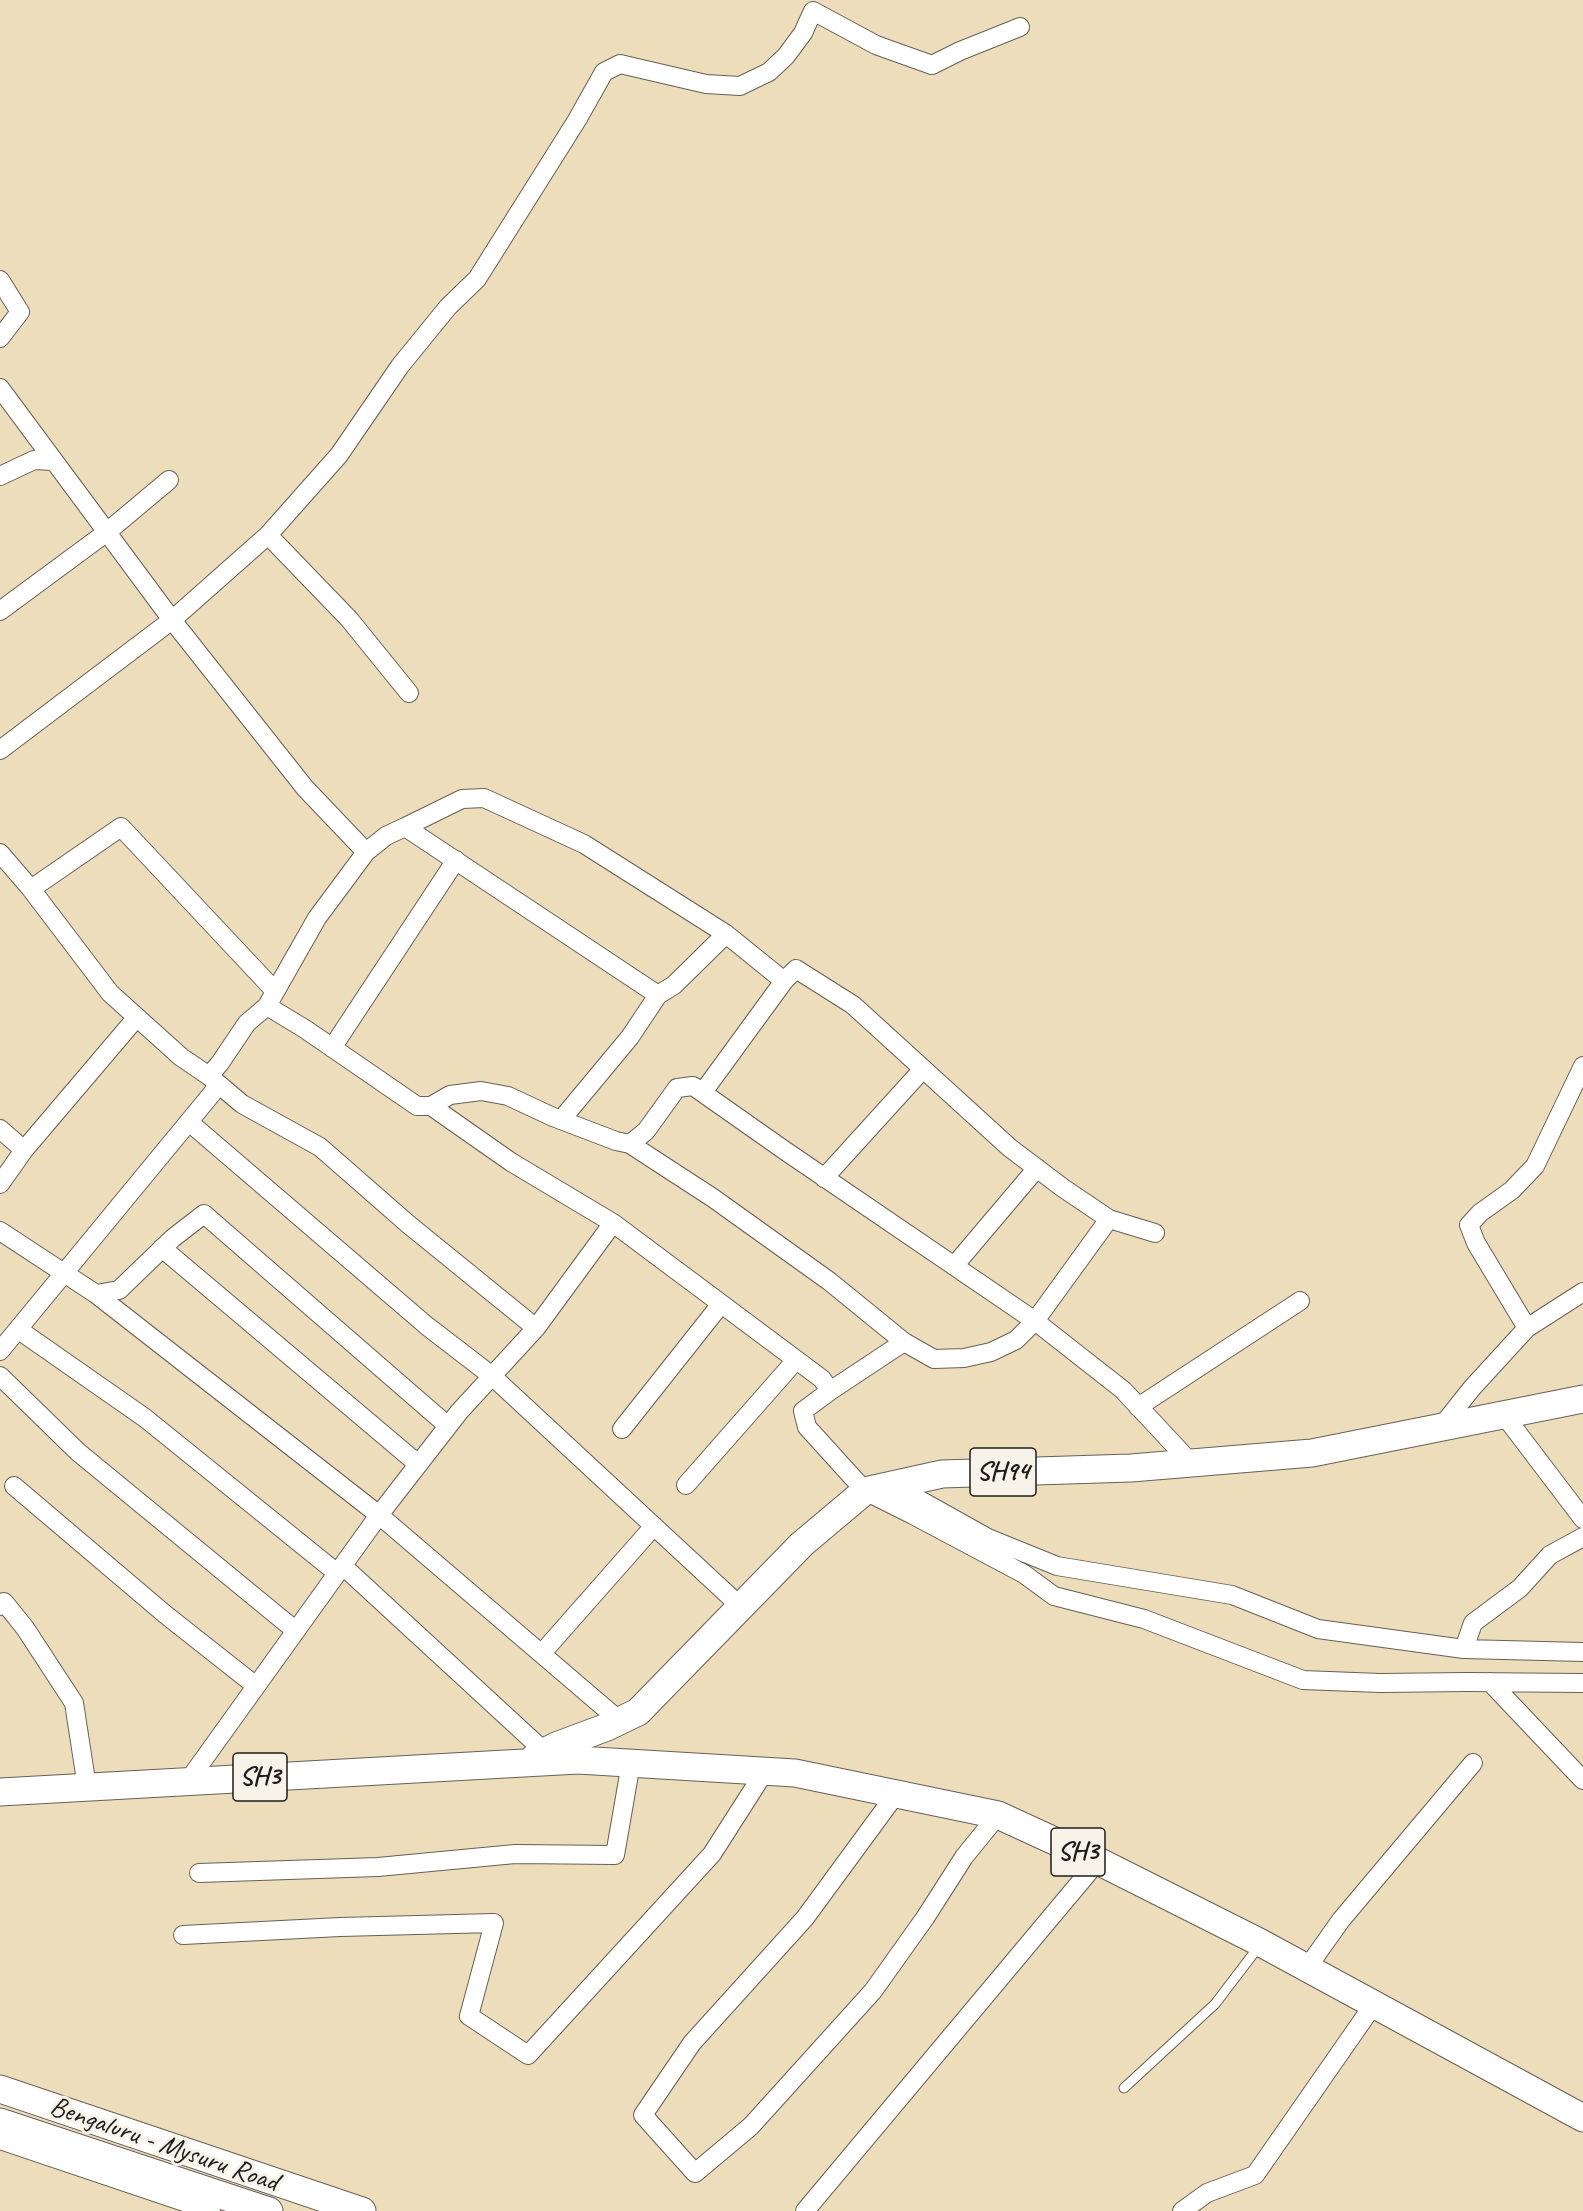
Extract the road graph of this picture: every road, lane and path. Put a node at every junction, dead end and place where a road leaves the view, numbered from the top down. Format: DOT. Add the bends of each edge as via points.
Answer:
graph roads {
  1 [pos="1020,27"];
  2 [pos="0,280"];
  3 [pos="0,338"];
  4 [pos="0,388"];
  5 [pos="54,461"];
  6 [pos="0,476"];
  7 [pos="170,480"];
  8 [pos="106,531"];
  9 [pos="268,536"];
  10 [pos="0,611"];
  11 [pos="172,620"];
  12 [pos="409,693"];
  13 [pos="0,750"];
  14 [pos="405,827"];
  15 [pos="366,852"];
  16 [pos="0,853"];
  17 [pos="456,860"];
  18 [pos="31,890"];
  19 [pos="726,934"];
  20 [pos="784,981"];
  21 [pos="658,995"];
  22 [pos="271,999"];
  23 [pos="137,1017"];
  24 [pos="332,1048"];
  25 [pos="1583,1066"];
  26 [pos="923,1069"];
  27 [pos="214,1080"];
  28 [pos="703,1092"];
  29 [pos="431,1106"];
  30 [pos="561,1120"];
  31 [pos="189,1122"];
  32 [pos="0,1129"];
  33 [pos="630,1144"];
  34 [pos="24,1150"];
  35 [pos="1037,1168"];
  36 [pos="824,1178"];
  37 [pos="0,1184"];
  38 [pos="1109,1219"];
  39 [pos="613,1223"];
  40 [pos="0,1232"];
  41 [pos="1155,1233"];
  42 [pos="162,1248"];
  43 [pos="954,1266"];
  44 [pos="63,1273"];
  45 [pos="1583,1292"];
  46 [pos="96,1294"];
  47 [pos="1300,1301"];
  48 [pos="721,1304"];
  49 [pos="1035,1321"];
  50 [pos="536,1328"];
  51 [pos="1527,1328"];
  52 [pos="18,1330"];
  53 [pos="904,1341"];
  54 [pos="0,1351"];
  55 [pos="796,1360"];
  56 [pos="0,1376"];
  57 [pos="492,1376"];
  58 [pos="830,1391"];
  59 [pos="1583,1399"];
  60 [pos="1138,1407"];
  61 [pos="1503,1415"];
  62 [pos="448,1426"];
  63 [pos="1441,1427"];
  64 [pos="622,1429"];
  65 [pos="1191,1463"];
  66 [pos="418,1464"];
  67 [pos="686,1485"];
  68 [pos="893,1485"];
  69 [pos="14,1486"];
  70 [pos="865,1491"];
  71 [pos="379,1515"];
  72 [pos="1583,1519"];
  73 [pos="654,1526"];
  74 [pos="1583,1537"];
  75 [pos="340,1569"];
  76 [pos="0,1606"];
  77 [pos="740,1606"];
  78 [pos="296,1631"];
  79 [pos="1464,1649"];
  80 [pos="1583,1652"];
  81 [pos="542,1653"];
  82 [pos="1490,1682"];
  83 [pos="1583,1683"];
  84 [pos="256,1686"];
  85 [pos="620,1721"];
  86 [pos="545,1752"];
  87 [pos="520,1763"];
  88 [pos="631,1763"];
  89 [pos="1473,1763"];
  90 [pos="765,1771"];
  91 [pos="1583,1780"];
  92 [pos="188,1781"];
  93 [pos="87,1787"];
  94 [pos="0,1792"];
  95 [pos="896,1794"];
  96 [pos="998,1815"];
  97 [pos="1098,1861"];
  98 [pos="199,1873"];
  99 [pos="183,1935"];
  100 [pos="1261,1943"];
  101 [pos="1307,1968"];
  102 [pos="1374,2004"];
  103 [pos="1124,2088"];
  104 [pos="0,2089"];
  105 [pos="1583,2118"];
  106 [pos="0,2122"];
  107 [pos="0,2140"];
  108 [pos="211,2211"];
  109 [pos="269,2211"];
  110 [pos="362,2211"];
  111 [pos="805,2211"];
  112 [pos="1182,2211"];
  1 -- 9 [label="street" via="932,65 876,45 813,11 786,56 769,72 740,86 706,84 620,63 604,72 477,279 448,307 400,366 339,455"];
  2 -- 3 [label="street" via="20,312"];
  4 -- 5 [label="street"];
  5 -- 6 [label="street" via="34,460"];
  5 -- 8 [label="street"];
  7 -- 8 [label="street"];
  8 -- 10 [label="street"];
  8 -- 11 [label="street"];
  9 -- 11 [label="street"];
  9 -- 12 [label="street" via="349,619"];
  11 -- 13 [label="street"];
  11 -- 15 [label="street" via="305,788"];
  14 -- 15 [label="street"];
  14 -- 17 [label="street"];
  14 -- 19 [label="street" via="462,799 484,798 584,844"];
  15 -- 22 [label="street" via="317,918"];
  16 -- 18 [label="street"];
  17 -- 21 [label="street"];
  17 -- 24 [label="street"];
  18 -- 22 [label="street" via="121,826"];
  18 -- 23 [label="street" via="110,993"];
  19 -- 20 [label="street"];
  19 -- 21 [label="street" via="674,985"];
  20 -- 26 [label="street" via="796,969 853,1005"];
  20 -- 28 [label="street"];
  21 -- 30 [label="street" via="630,1037"];
  22 -- 24 [label="street"];
  22 -- 27 [label="street" via="247,1023 220,1063"];
  23 -- 27 [label="street" via="181,1057"];
  23 -- 34 [label="street"];
  24 -- 29 [label="street" via="417,1106"];
  25 -- 51 [label="street" via="1535,1166 1469,1225"];
  26 -- 35 [label="street"];
  26 -- 36 [label="street"];
  27 -- 31 [label="street"];
  27 -- 50 [label="street" via="242,1104 320,1147"];
  28 -- 33 [label="street" via="693,1086 677,1088 646,1131"];
  28 -- 36 [label="street"];
  29 -- 30 [label="street" via="450,1095 481,1091 508,1096"];
  29 -- 39 [label="street" via="510,1162"];
  30 -- 33 [label="street"];
  31 -- 44 [label="street"];
  31 -- 57 [label="street" via="427,1326"];
  32 -- 34 [label="street"];
  33 -- 53 [label="street" via="829,1281"];
  34 -- 37 [label="street"];
  35 -- 38 [label="street"];
  35 -- 43 [label="street"];
  36 -- 43 [label="street"];
  38 -- 41 [label="street"];
  38 -- 49 [label="street"];
  39 -- 48 [label="street"];
  39 -- 50 [label="street"];
  40 -- 44 [label="street"];
  42 -- 46 [label="street" via="119,1290"];
  42 -- 62 [label="street" via="204,1214"];
  42 -- 66 [label="street"];
  43 -- 49 [label="street"];
  44 -- 46 [label="street"];
  44 -- 52 [label="street"];
  45 -- 51 [label="street"];
  46 -- 71 [label="street"];
  47 -- 60 [label="street"];
  48 -- 55 [label="street"];
  48 -- 64 [label="street"];
  49 -- 53 [label="street" via="1016,1340 992,1352 964,1358 934,1359"];
  49 -- 60 [label="street" via="1123,1390"];
  50 -- 57 [label="street"];
  51 -- 63 [label="street"];
  52 -- 54 [label="street"];
  52 -- 75 [label="street" via="145,1419"];
  53 -- 58 [label="street"];
  55 -- 58 [label="street" via="822,1379"];
  55 -- 67 [label="street"];
  56 -- 78 [label="street" via="78,1452"];
  57 -- 62 [label="street"];
  57 -- 73 [label="street"];
  58 -- 70 [label="street" via="803,1411 807,1427"];
  59 -- 61 [label="main road, SH94"];
  60 -- 65 [label="street"];
  61 -- 63 [label="main road, SH94"];
  61 -- 72 [label="street"];
  62 -- 66 [label="street"];
  63 -- 65 [label="main road, SH94" via="1312,1453"];
  65 -- 68 [label="main road, SH94" via="942,1474"];
  66 -- 71 [label="street"];
  68 -- 70 [label="main road, SH94"];
  68 -- 79 [label="street" via="988,1538 1057,1566 1232,1595 1318,1629"];
  69 -- 84 [label="street"];
  70 -- 77 [label="main road, SH94" via="802,1544"];
  70 -- 82 [label="street" via="1024,1574 1054,1596 1144,1619 1303,1680"];
  71 -- 75 [label="street"];
  71 -- 81 [label="street"];
  73 -- 77 [label="street"];
  73 -- 81 [label="street"];
  74 -- 79 [label="street" via="1550,1555 1520,1588 1473,1623"];
  75 -- 78 [label="street"];
  75 -- 86 [label="street"];
  76 -- 93 [label="street" via="4,1602 25,1628 74,1702"];
  77 -- 85 [label="main road, SH94" via="638,1712"];
  78 -- 84 [label="street"];
  79 -- 80 [label="street"];
  81 -- 85 [label="street"];
  82 -- 83 [label="street"];
  82 -- 91 [label="street"];
  84 -- 92 [label="street"];
  85 -- 86 [label="main road, SH94"];
  86 -- 87 [label="main road, SH94"];
  87 -- 88 [label="main road, SH3"];
  87 -- 92 [label="main road, SH3"];
  88 -- 90 [label="main road, SH3"];
  88 -- 98 [label="street" via="615,1855 515,1854 378,1867"];
  89 -- 101 [label="street" via="1341,1920"];
  90 -- 95 [label="main road, SH3" via="795,1773"];
  90 -- 99 [label="street" via="712,1854 528,2055 469,2016 494,1923"];
  92 -- 93 [label="main road, SH3"];
  93 -- 94 [label="main road, SH3"];
  95 -- 96 [label="main road, SH3"];
  95 -- 96 [label="street" via="804,1918 692,2043 643,2115 695,2173 752,2126 873,1991 964,1857"];
  96 -- 97 [label="main road, SH3"];
  97 -- 100 [label="main road, SH3"];
  97 -- 111 [label="street"];
  100 -- 101 [label="main road, SH3"];
  100 -- 103 [label="lane" via="1215,2004"];
  101 -- 102 [label="main road, SH3"];
  102 -- 105 [label="main road, SH3"];
  102 -- 112 [label="street" via="1254,2175 1207,2193"];
  104 -- 110 [label="main road, Bengaluru - Mysuru Road"];
  106 -- 109 [label="main road, Bengaluru - Mysuru Road"];
  107 -- 108 [label="street"];
}
